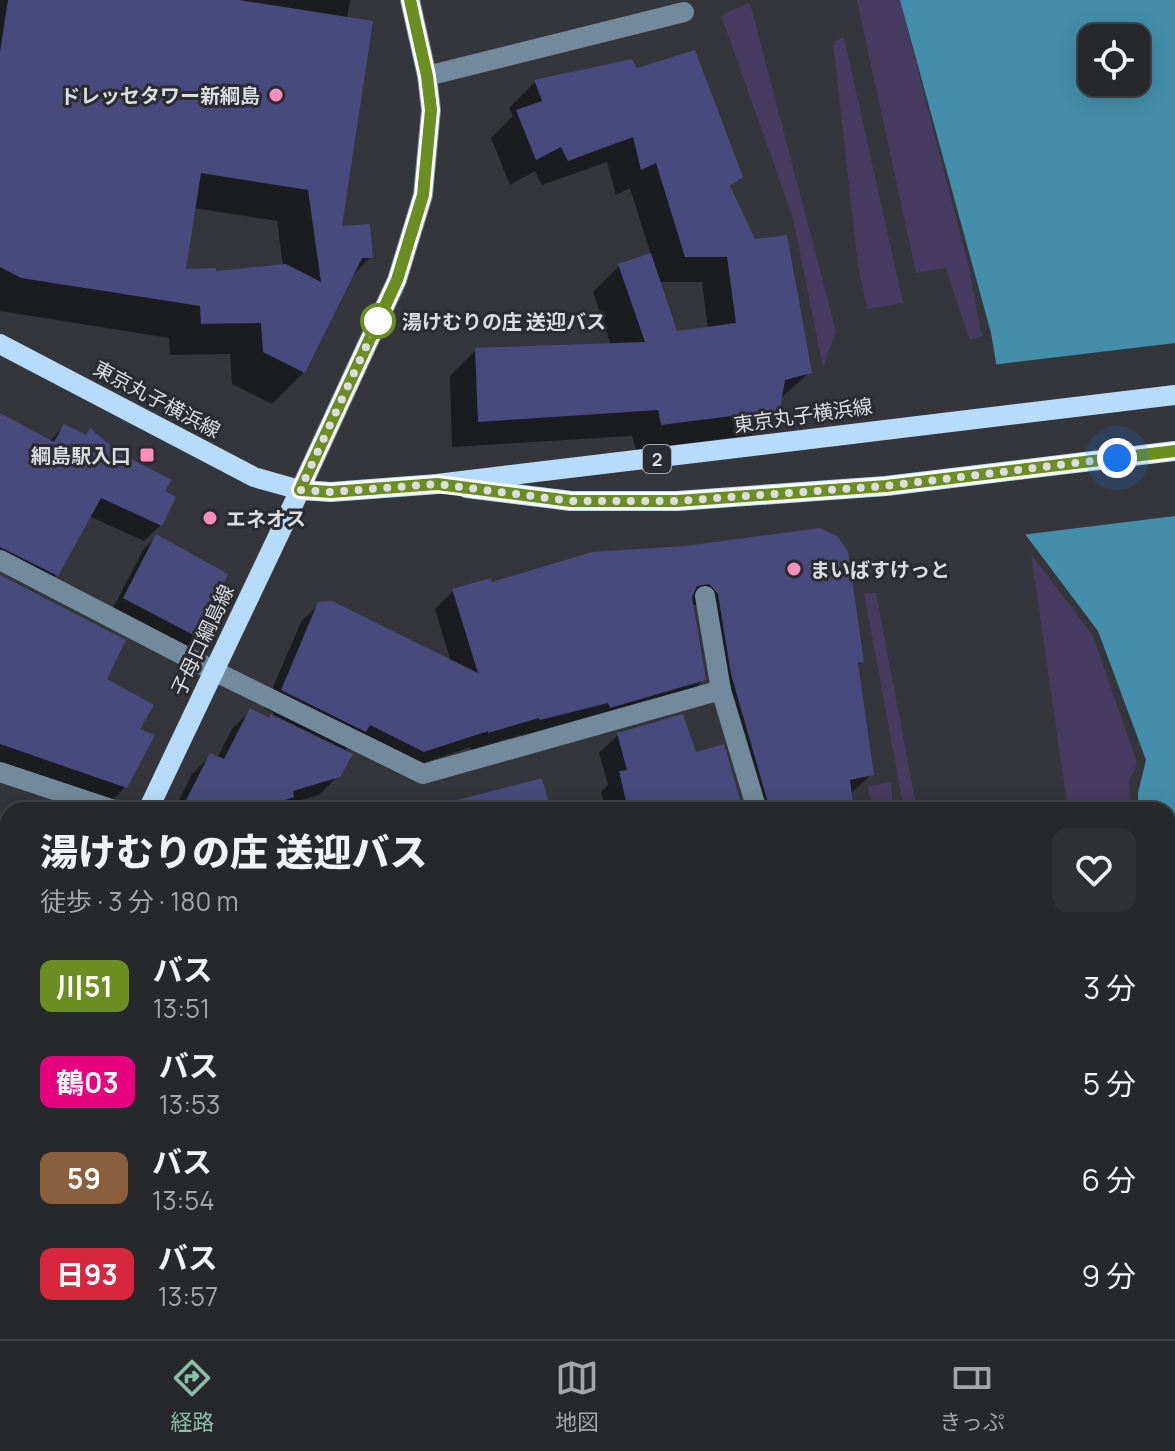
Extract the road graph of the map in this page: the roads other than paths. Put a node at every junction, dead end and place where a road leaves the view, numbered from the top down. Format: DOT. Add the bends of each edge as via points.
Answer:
graph roads {
  1 [pos="410,0"];
  2 [pos="684,12"];
  3 [pos="427,76"];
  4 [pos="0,344"];
  5 [pos="1175,395"];
  6 [pos="1175,451"];
  7 [pos="437,484"];
  8 [pos="300,490"];
  9 [pos="0,560"];
  10 [pos="705,596"];
  11 [pos="214,671"];
  12 [pos="721,690"];
  13 [pos="0,772"];
  14 [pos="90,802"];
  15 [pos="152,802"];
  16 [pos="755,802"];
  1 -- 3 [label="street"];
  2 -- 3 [label="street"];
  3 -- 8 [label="street" via="429,150 411,237 397,280"];
  4 -- 8 [label="main road, 東京丸子横浜線 / 2" via="254,477"];
  5 -- 7 [label="main road, 東京丸子横浜線 / 2"];
  6 -- 7 [label="main road, 東京丸子横浜線 / 2" via="886,486 677,501 571,501"];
  7 -- 8 [label="main road, 東京丸子横浜線 / 2"];
  8 -- 11 [label="main road, 子母口綱島線"];
  9 -- 11 [label="street"];
  10 -- 12 [label="street"];
  11 -- 12 [label="street" via="423,774"];
  11 -- 15 [label="main road, 子母口綱島線"];
  12 -- 16 [label="street"];
  13 -- 14 [label="street"];
}
